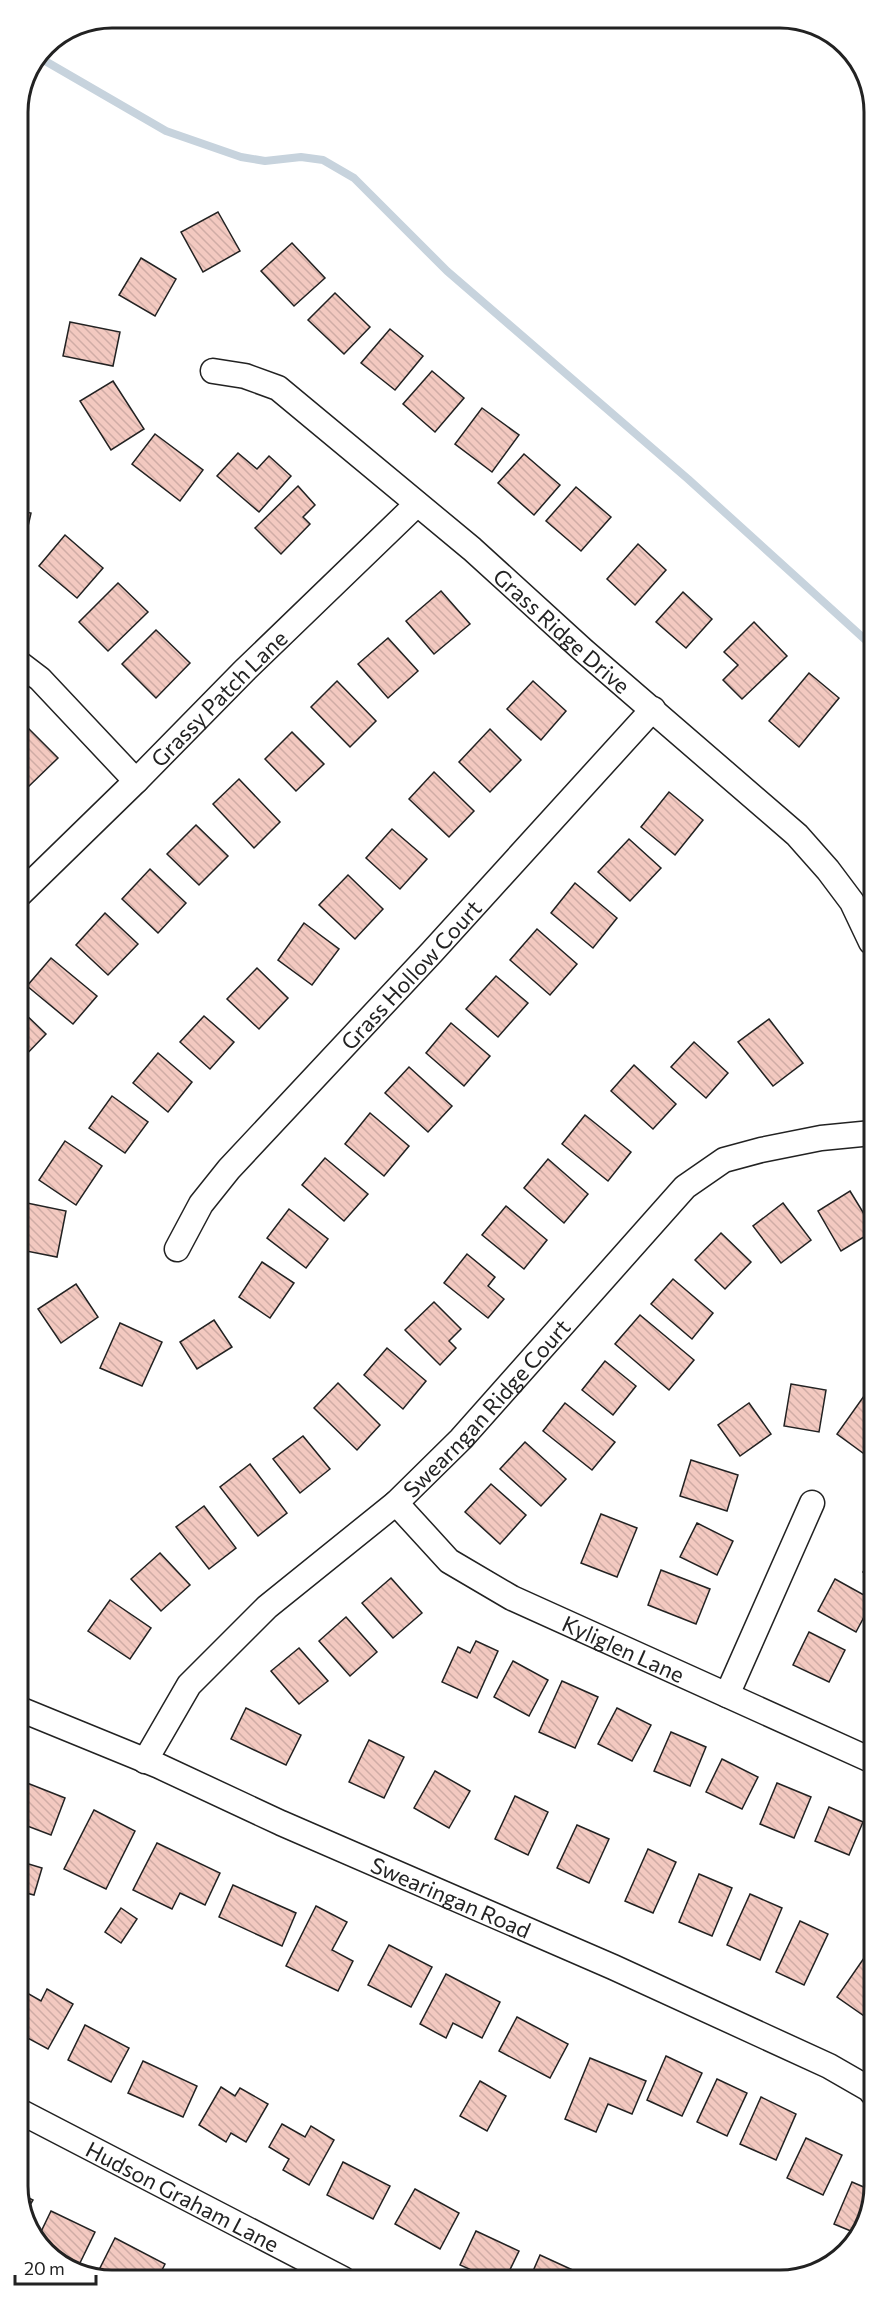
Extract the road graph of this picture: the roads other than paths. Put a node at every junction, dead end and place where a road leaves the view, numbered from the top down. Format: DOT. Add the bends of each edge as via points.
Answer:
graph roads {
  1 [pos="213,371"];
  2 [pos="417,504"];
  3 [pos="29,670"];
  4 [pos="653,709"];
  5 [pos="136,781"];
  6 [pos="29,886"];
  7 [pos="864,927"];
  8 [pos="864,1134"];
  9 [pos="177,1249"];
  10 [pos="396,1503"];
  11 [pos="813,1503"];
  12 [pos="727,1695"];
  13 [pos="28,1713"];
  14 [pos="864,1757"];
  15 [pos="145,1761"];
  16 [pos="864,2085"];
  17 [pos="28,2117"];
  18 [pos="326,2270"];
  1 -- 2 [label="street, Grass Ridge Drive" via="245,376 278,388"];
  2 -- 4 [label="street, Grass Ridge Drive"];
  2 -- 5 [label="street, Grassy Patch Lane"];
  3 -- 5 [label="street"];
  4 -- 7 [label="street, Grass Ridge Drive" via="805,844 852,902"];
  4 -- 9 [label="street, Grass Hollow Court" via="229,1169 201,1204"];
  5 -- 6 [label="street, Grassy Patch Lane"];
  8 -- 10 [label="street, Swearngan Ridge Court" via="821,1138 733,1157 684,1187 461,1439"];
  10 -- 12 [label="street, Kyliglen Lane" via="449,1561 512,1598"];
  10 -- 15 [label="street, Swearngan Ridge Court" via="267,1607 224,1647 189,1685"];
  11 -- 12 [label="street"];
  12 -- 14 [label="street, Kyliglen Lane"];
  13 -- 15 [label="street, Swearingan Road"];
  15 -- 16 [label="street, Swearingan Road" via="613,1967"];
  17 -- 18 [label="street, Hudson Graham Lane"];
}
